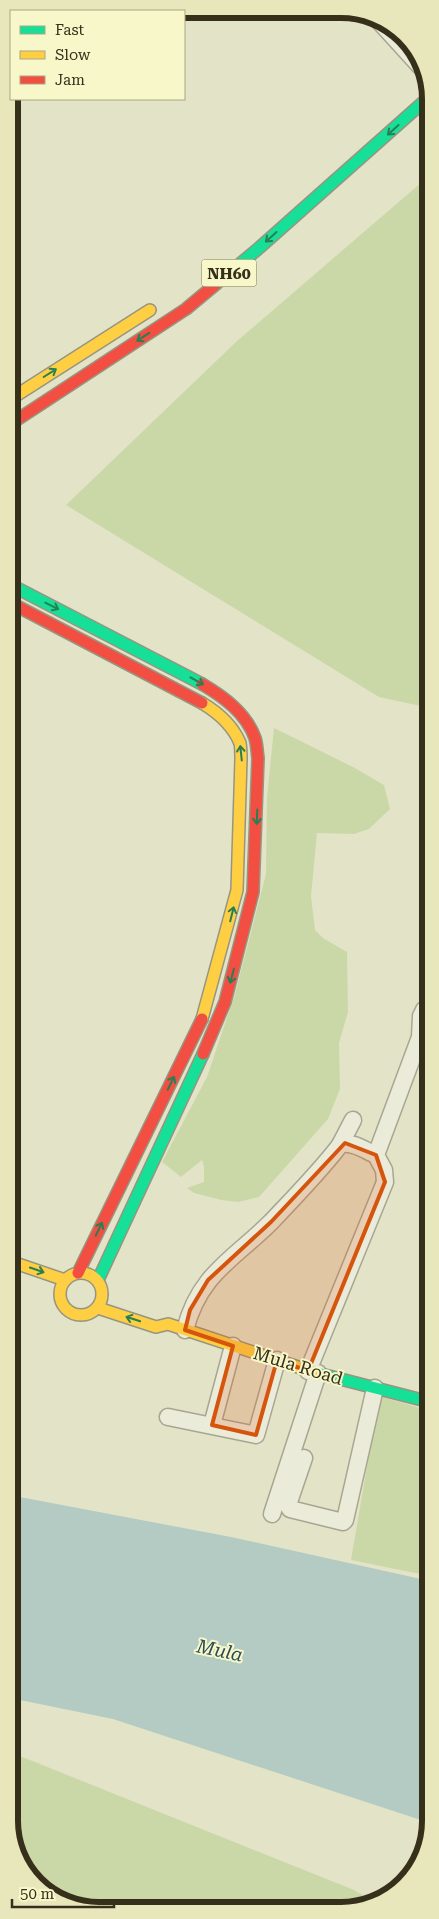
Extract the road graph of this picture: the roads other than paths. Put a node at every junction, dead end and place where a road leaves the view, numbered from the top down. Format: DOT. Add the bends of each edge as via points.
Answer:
graph roads {
  1 [pos="422,104"];
  2 [pos="158,305"];
  3 [pos="18,394"];
  4 [pos="18,419"];
  5 [pos="18,589"];
  6 [pos="18,607"];
  7 [pos="421,1022"];
  8 [pos="421,1041"];
  9 [pos="421,1050"];
  10 [pos="353,1120"];
  11 [pos="340,1145"];
  12 [pos="376,1155"];
  13 [pos="18,1264"];
  14 [pos="78,1273"];
  15 [pos="65,1280"];
  16 [pos="98,1280"];
  17 [pos="98,1308"];
  18 [pos="161,1313"];
  19 [pos="168,1324"];
  20 [pos="185,1330"];
  21 [pos="233,1346"];
  22 [pos="277,1360"];
  23 [pos="313,1372"];
  24 [pos="375,1388"];
  25 [pos="421,1400"];
  26 [pos="168,1417"];
  27 [pos="212,1425"];
  28 [pos="304,1458"];
  29 [pos="272,1514"];
  1 -- 4 [label="main road, NH60, one-way" via="186,309"];
  3 -- 2 [label="main road, one-way"];
  5 -- 16 [label="main road, one-way" via="224,697 243,718 257,748 253,892 225,1002"];
  14 -- 6 [label="main road, one-way" via="195,1033 209,997 237,890 241,750 230,727 214,710"];
  7 -- 8 [label="street"];
  9 -- 12 [label="street"];
  10 -- 11 [label="street"];
  11 -- 12 [label="street" via="350,1144"];
  11 -- 20 [label="street" via="271,1222 208,1280 190,1310"];
  12 -- 23 [label="street" via="384,1170 385,1182"];
  13 -- 15 [label="main road, one-way"];
  14 -- 15 [label="main road"];
  14 -- 16 [label="main road"];
  15 -- 17 [label="main road" via="56,1292 71,1312 85,1315"];
  16 -- 17 [label="main road" via="107,1295"];
  19 -- 17 [label="main road, Mula Road, one-way" via="156,1327"];
  18 -- 19 [label="main road"];
  19 -- 20 [label="main road, Mula Road"];
  20 -- 21 [label="main road, Mula Road"];
  21 -- 22 [label="main road, Mula Road"];
  21 -- 27 [label="street"];
  22 -- 23 [label="main road, Mula Road"];
  22 -- 27 [label="street" via="256,1435"];
  23 -- 24 [label="main road, Mula Road"];
  23 -- 29 [label="street"];
  24 -- 25 [label="main road, Mula Road"];
  24 -- 28 [label="street" via="343,1522 290,1509 288,1504"];
  26 -- 27 [label="street"];
}
